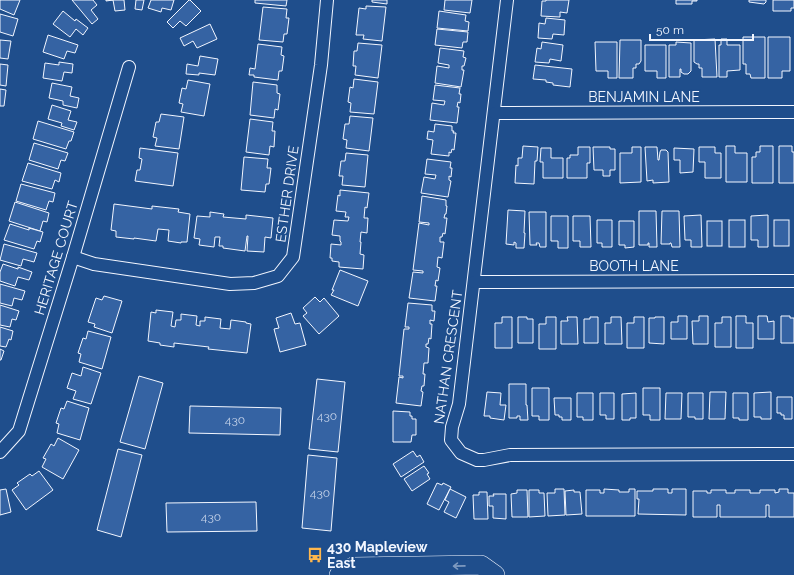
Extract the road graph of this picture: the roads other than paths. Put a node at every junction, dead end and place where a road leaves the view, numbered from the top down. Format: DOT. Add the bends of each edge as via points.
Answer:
graph roads {
  1 [pos="327,0"];
  2 [pos="508,0"];
  3 [pos="129,67"];
  4 [pos="794,112"];
  5 [pos="494,113"];
  6 [pos="73,257"];
  7 [pos="794,280"];
  8 [pos="474,282"];
  9 [pos="0,452"];
  10 [pos="794,454"];
  11 [pos="339,575"];
  12 [pos="496,575"];
  1 -- 6 [label="street, ESTHER DRIVE" via="293,257 278,276 254,283 230,284 94,264"];
  2 -- 5 [label="street, NATHAN CRESCENT"];
  3 -- 6 [label="street, HERITAGE COURT"];
  4 -- 5 [label="street, BENJAMIN LANE"];
  5 -- 8 [label="street, NATHAN CRESCENT"];
  6 -- 9 [label="street, HERITAGE COURT" via="19,431"];
  7 -- 8 [label="street, BOOTH LANE"];
  8 -- 10 [label="street, NATHAN CRESCENT" via="459,404 451,440 461,453 477,460 510,455"];
  12 -- 11 [label="main road, one-way" via="482,565 353,567"];
}
